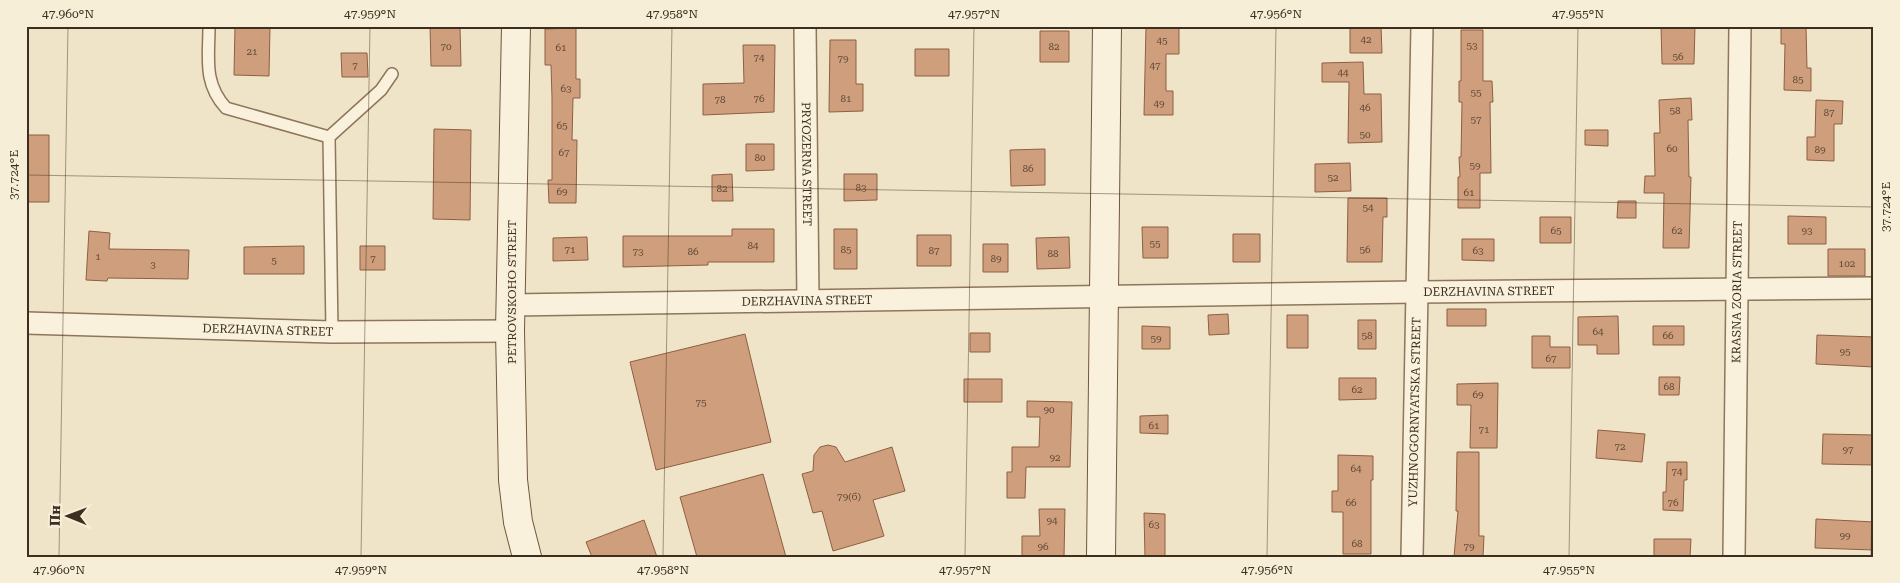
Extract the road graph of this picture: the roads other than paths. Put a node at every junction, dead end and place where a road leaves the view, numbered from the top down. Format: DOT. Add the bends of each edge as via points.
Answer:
graph roads {
  1 [pos="209,26"];
  2 [pos="516,26"];
  3 [pos="805,26"];
  4 [pos="1107,26"];
  5 [pos="1422,26"];
  6 [pos="1740,26"];
  7 [pos="392,74"];
  8 [pos="329,137"];
  9 [pos="1736,288"];
  10 [pos="1874,288"];
  11 [pos="1417,292"];
  12 [pos="1103,297"];
  13 [pos="808,300"];
  14 [pos="510,318"];
  15 [pos="26,323"];
  16 [pos="332,332"];
  17 [pos="527,557"];
  18 [pos="1101,557"];
  19 [pos="1412,557"];
  20 [pos="1734,557"];
  1 -- 8 [label="lane" via="208,75 226,108"];
  2 -- 14 [label="main road, PETROVSKOHO STREET"];
  3 -- 13 [label="street, PRYOZERNA STREET"];
  4 -- 12 [label="main road"];
  5 -- 11 [label="street, YUZHNOGORNYATSKA STREET"];
  6 -- 9 [label="street, KRASNA ZORIA STREET"];
  7 -- 8 [label="lane" via="381,90"];
  8 -- 16 [label="lane"];
  9 -- 10 [label="street, DERZHAVINA STREET"];
  9 -- 11 [label="street, DERZHAVINA STREET"];
  9 -- 20 [label="street, KRASNA ZORIA STREET"];
  11 -- 12 [label="street, DERZHAVINA STREET"];
  11 -- 19 [label="street, YUZHNOGORNYATSKA STREET"];
  12 -- 13 [label="street, DERZHAVINA STREET"];
  12 -- 18 [label="main road"];
  13 -- 14 [label="street, DERZHAVINA STREET"];
  14 -- 16 [label="street, DERZHAVINA STREET"];
  14 -- 17 [label="main road, PETROVSKOHO STREET" via="515,501"];
  15 -- 16 [label="street, DERZHAVINA STREET"];
}
